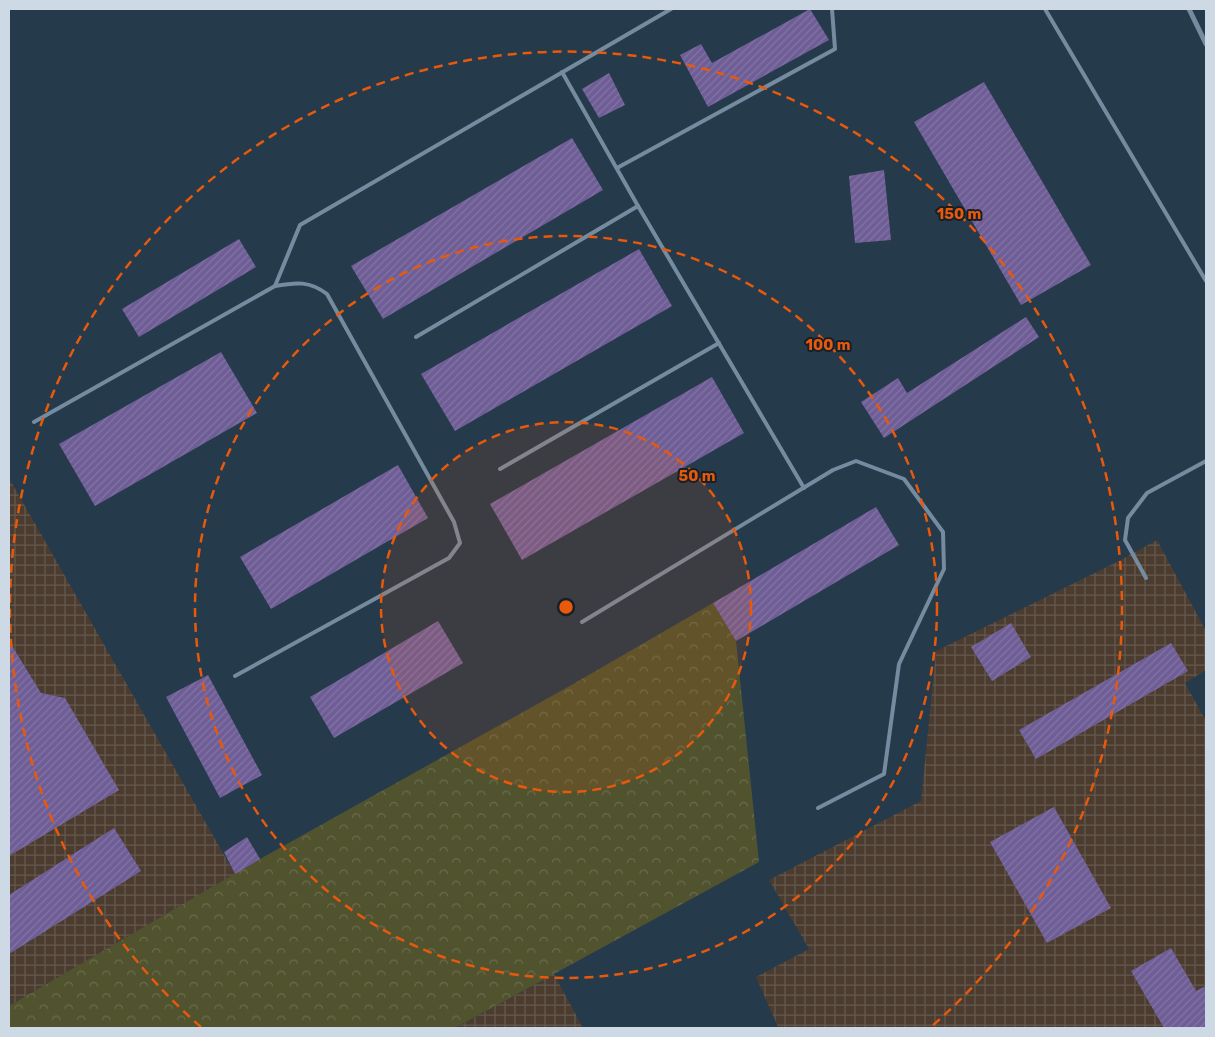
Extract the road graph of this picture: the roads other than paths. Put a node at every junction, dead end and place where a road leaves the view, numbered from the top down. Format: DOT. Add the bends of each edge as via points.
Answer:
graph roads {
  1 [pos="671,9"];
  2 [pos="832,9"];
  3 [pos="1045,9"];
  4 [pos="1188,9"];
  5 [pos="1206,44"];
  6 [pos="562,72"];
  7 [pos="617,168"];
  8 [pos="638,206"];
  9 [pos="1206,280"];
  10 [pos="275,286"];
  11 [pos="416,336"];
  12 [pos="719,343"];
  13 [pos="34,422"];
  14 [pos="1206,461"];
  15 [pos="500,470"];
  16 [pos="804,488"];
  17 [pos="1146,578"];
  18 [pos="582,622"];
  19 [pos="235,676"];
  20 [pos="818,808"];
  1 -- 6 [label="lane"];
  2 -- 7 [label="lane" via="835,49"];
  3 -- 9 [label="lane"];
  4 -- 5 [label="street"];
  6 -- 7 [label="lane"];
  6 -- 10 [label="lane" via="300,225"];
  7 -- 8 [label="lane"];
  8 -- 11 [label="lane"];
  8 -- 12 [label="lane"];
  10 -- 13 [label="lane"];
  10 -- 19 [label="lane" via="292,282 316,285 327,294 454,522 460,543 449,558"];
  12 -- 15 [label="lane"];
  12 -- 16 [label="lane"];
  14 -- 17 [label="lane" via="1147,493 1128,518 1125,540"];
  16 -- 18 [label="lane"];
  16 -- 20 [label="lane" via="856,461 904,479 943,532 944,569 899,664 884,774"];
}
